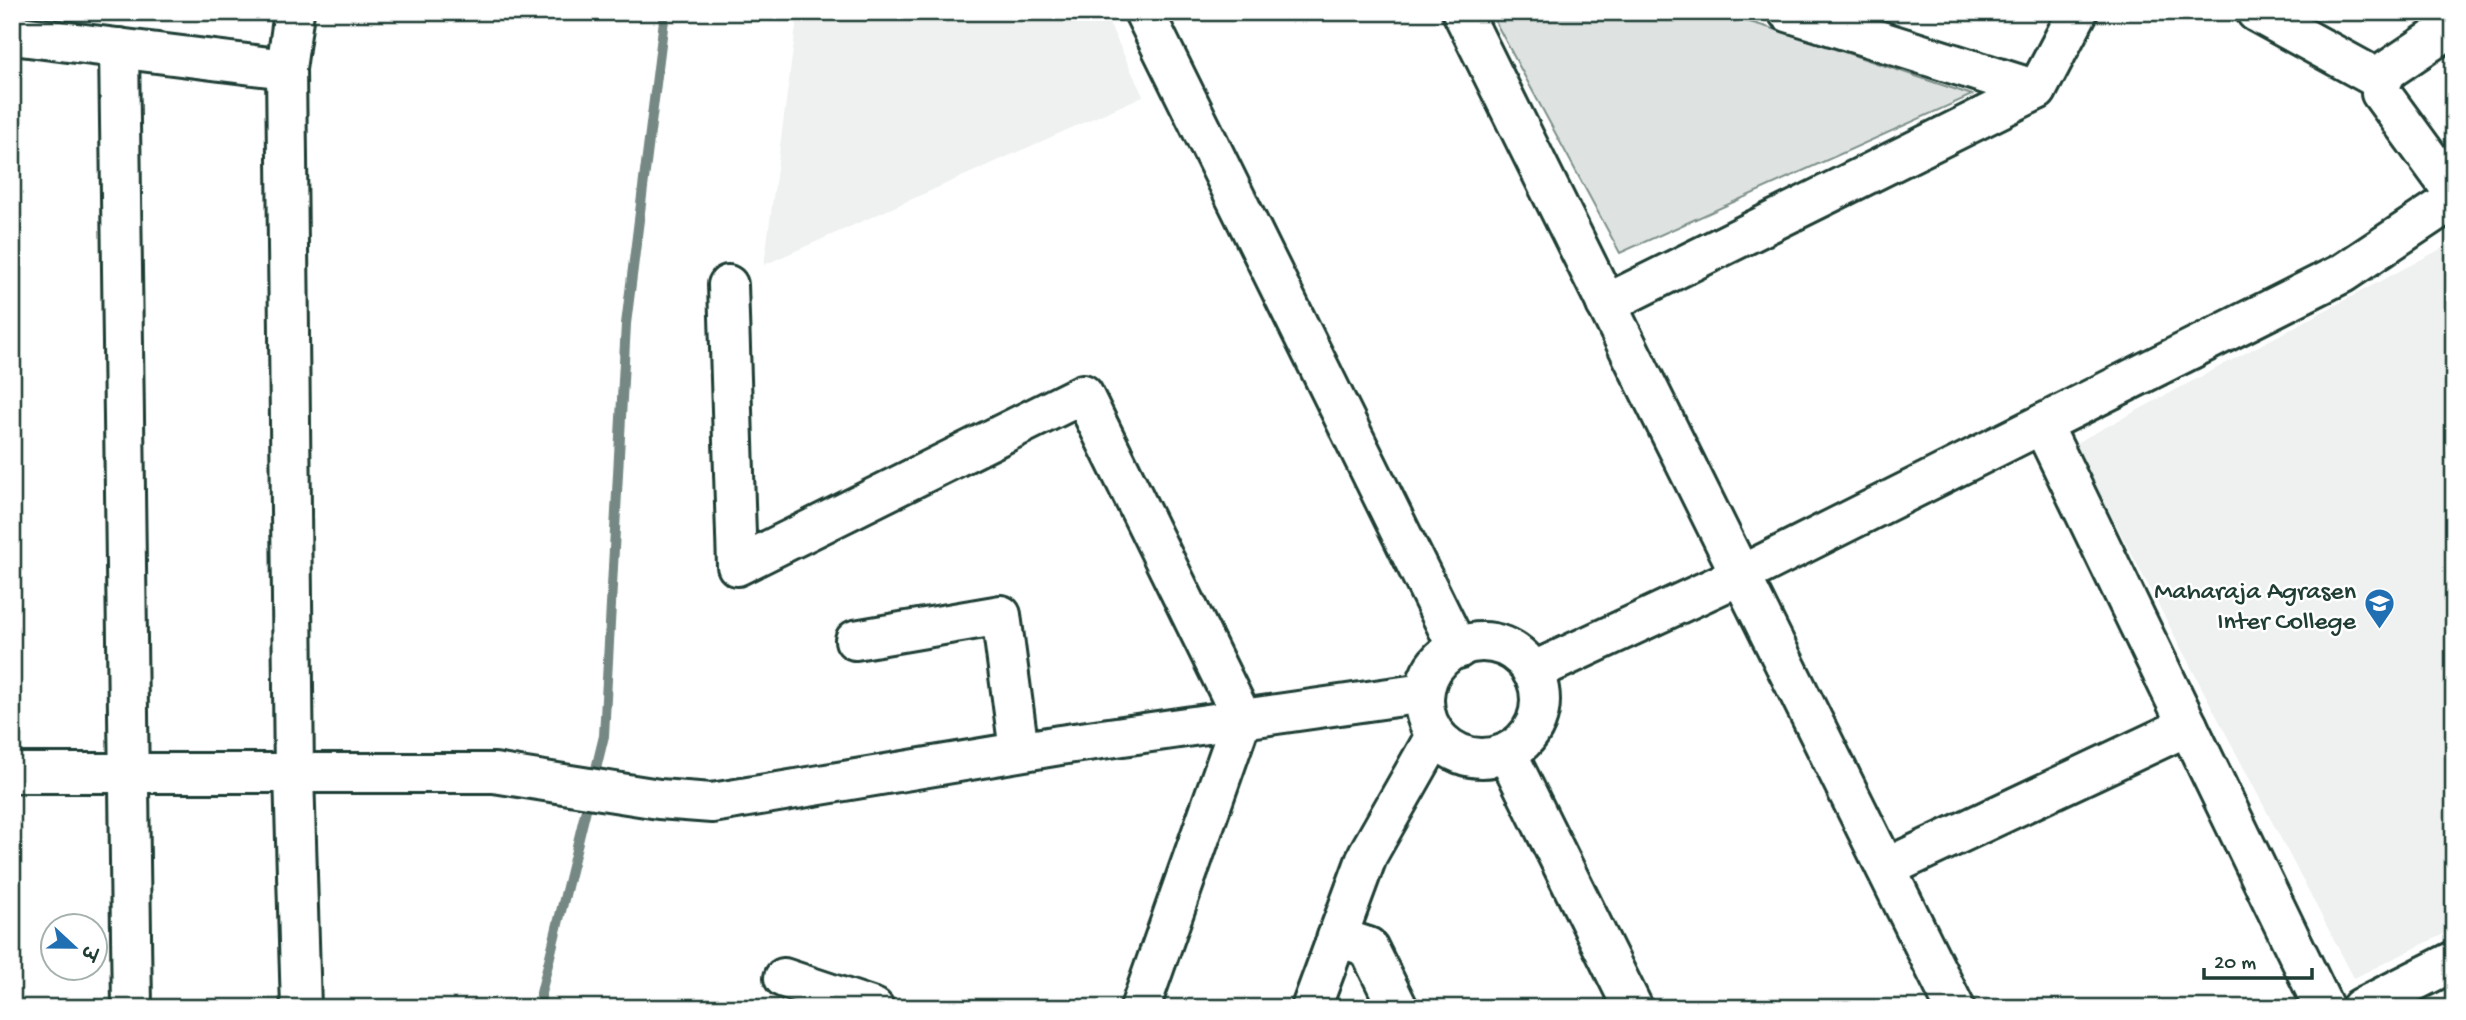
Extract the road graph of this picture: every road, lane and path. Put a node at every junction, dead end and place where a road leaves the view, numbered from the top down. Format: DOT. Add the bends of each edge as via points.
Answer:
graph roads {
  1 [pos="294,12"];
  2 [pos="1144,12"];
  3 [pos="1462,12"];
  4 [pos="1788,12"];
  5 [pos="2078,12"];
  6 [pos="2256,12"];
  7 [pos="2454,29"];
  8 [pos="12,35"];
  9 [pos="119,48"];
  10 [pos="286,69"];
  11 [pos="2382,81"];
  12 [pos="2037,90"];
  13 [pos="2454,196"];
  14 [pos="728,285"];
  15 [pos="1606,304"];
  16 [pos="2042,424"];
  17 [pos="1741,575"];
  18 [pos="855,640"];
  19 [pos="1458,649"];
  20 [pos="1532,672"];
  21 [pos="1424,693"];
  22 [pos="1242,718"];
  23 [pos="2188,726"];
  24 [pos="1435,736"];
  25 [pos="1019,751"];
  26 [pos="1507,753"];
  27 [pos="12,773"];
  28 [pos="130,774"];
  29 [pos="294,774"];
  30 [pos="1886,868"];
  31 [pos="1338,937"];
  32 [pos="2454,961"];
  33 [pos="784,978"];
  34 [pos="132,1008"];
  35 [pos="301,1008"];
  36 [pos="874,1008"];
  37 [pos="1140,1008"];
  38 [pos="1311,1008"];
  39 [pos="1398,1008"];
  40 [pos="1633,1008"];
  41 [pos="1955,1008"];
  42 [pos="2324,1008"];
  43 [pos="2361,1008"];
  1 -- 10 [label="street"];
  2 -- 19 [label="street"];
  3 -- 15 [label="street"];
  4 -- 12 [label="street"];
  5 -- 12 [label="street"];
  6 -- 11 [label="street"];
  7 -- 11 [label="street" via="2388,70"];
  8 -- 9 [label="street"];
  9 -- 10 [label="street"];
  9 -- 28 [label="street"];
  10 -- 29 [label="street"];
  11 -- 13 [label="street" via="2381,93"];
  12 -- 15 [label="street"];
  13 -- 16 [label="street" via="2343,273"];
  14 -- 22 [label="street" via="737,566 1083,394"];
  15 -- 17 [label="street"];
  16 -- 17 [label="street"];
  16 -- 23 [label="street"];
  17 -- 20 [label="street"];
  17 -- 30 [label="street"];
  18 -- 25 [label="street" via="1001,615"];
  19 -- 20 [label="street" via="1490,643 1513,651"];
  19 -- 21 [label="street" via="1430,673"];
  20 -- 26 [label="street" via="1540,707 1532,729"];
  21 -- 22 [label="street"];
  21 -- 24 [label="street" via="1426,715"];
  22 -- 25 [label="street"];
  22 -- 37 [label="street"];
  23 -- 30 [label="street"];
  23 -- 42 [label="street"];
  24 -- 26 [label="street" via="1455,753 1475,759"];
  24 -- 31 [label="street" via="1368,855"];
  25 -- 29 [label="street" via="712,803 494,774"];
  26 -- 40 [label="street"];
  27 -- 28 [label="street"];
  28 -- 29 [label="street"];
  28 -- 34 [label="street"];
  29 -- 35 [label="street"];
  30 -- 41 [label="street"];
  31 -- 38 [label="street"];
  31 -- 39 [label="street" via="1368,947"];
  32 -- 43 [label="street"];
  33 -- 36 [label="street"];
}
